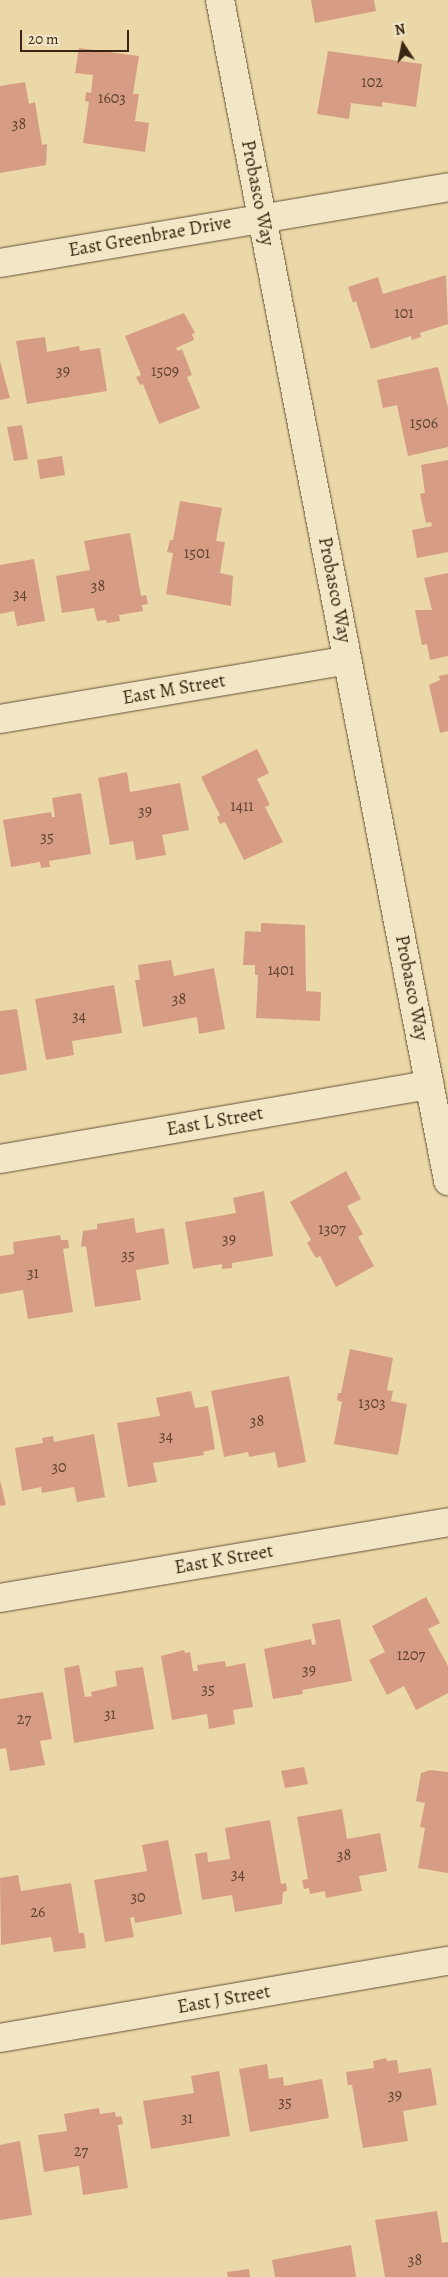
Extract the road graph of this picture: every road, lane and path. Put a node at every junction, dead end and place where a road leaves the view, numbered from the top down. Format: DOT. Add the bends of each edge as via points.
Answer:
graph roads {
  1 [pos="220,0"];
  2 [pos="448,186"];
  3 [pos="262,218"];
  4 [pos="0,263"];
  5 [pos="347,660"];
  6 [pos="0,720"];
  7 [pos="430,1085"];
  8 [pos="0,1159"];
  9 [pos="448,1181"];
  10 [pos="448,1522"];
  11 [pos="0,1598"];
  12 [pos="448,1961"];
  13 [pos="0,2038"];
  1 -- 3 [label="street, Probasco Way"];
  2 -- 3 [label="street, East Greenbrae Drive"];
  3 -- 4 [label="street, East Greenbrae Drive"];
  3 -- 5 [label="street, Probasco Way"];
  5 -- 6 [label="street, East M Street"];
  5 -- 7 [label="street, Probasco Way"];
  7 -- 8 [label="street, East L Street"];
  7 -- 9 [label="street, Probasco Way"];
  10 -- 11 [label="street, East K Street"];
  12 -- 13 [label="street, East J Street"];
}
